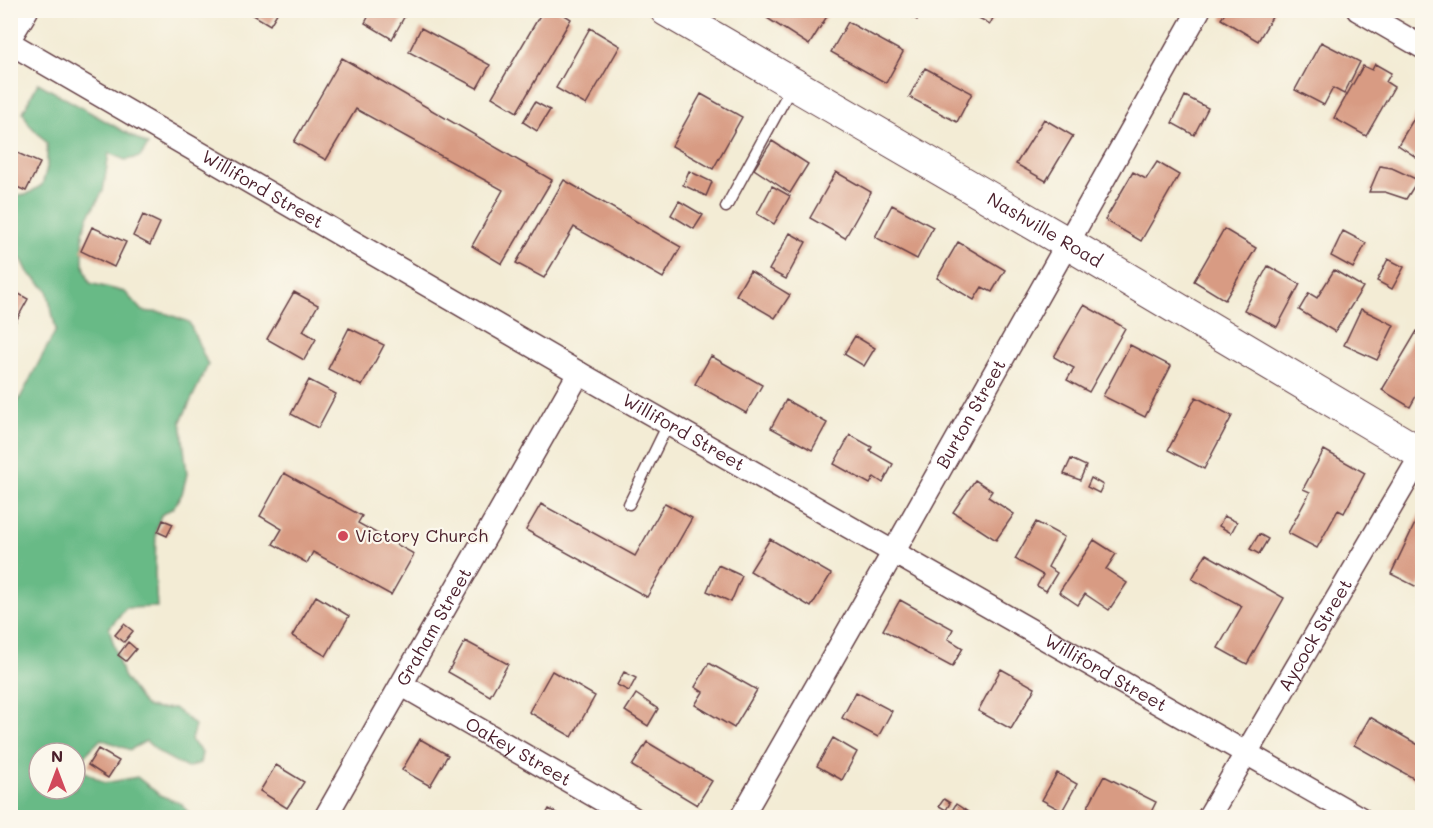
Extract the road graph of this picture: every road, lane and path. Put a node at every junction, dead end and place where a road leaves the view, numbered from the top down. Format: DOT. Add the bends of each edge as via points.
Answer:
graph roads {
  1 [pos="27,10"];
  2 [pos="666,10"];
  3 [pos="1199,10"];
  4 [pos="1358,10"];
  5 [pos="10,40"];
  6 [pos="1422,47"];
  7 [pos="793,84"];
  8 [pos="726,207"];
  9 [pos="1068,243"];
  10 [pos="579,373"];
  11 [pos="668,424"];
  12 [pos="1422,454"];
  13 [pos="629,504"];
  14 [pos="893,553"];
  15 [pos="402,685"];
  16 [pos="1246,752"];
  17 [pos="1214,815"];
  18 [pos="325,818"];
  19 [pos="633,818"];
  20 [pos="741,818"];
  21 [pos="1360,818"];
  1 -- 5 [label="street"];
  2 -- 7 [label="main road, Nashville Road"];
  3 -- 9 [label="street, Burton Street"];
  4 -- 6 [label="street"];
  5 -- 10 [label="street, Williford Street"];
  7 -- 8 [label="lane"];
  7 -- 9 [label="main road, Nashville Road"];
  9 -- 12 [label="main road, Nashville Road"];
  9 -- 14 [label="street, Burton Street"];
  10 -- 11 [label="street, Williford Street"];
  10 -- 15 [label="street, Graham Street"];
  11 -- 13 [label="lane"];
  11 -- 14 [label="street, Williford Street"];
  12 -- 16 [label="street, Aycock Street"];
  14 -- 16 [label="street, Williford Street"];
  14 -- 20 [label="street, Burton Street"];
  15 -- 18 [label="street, Graham Street"];
  15 -- 19 [label="street, Oakey Street"];
  16 -- 17 [label="street, Aycock Street"];
  16 -- 21 [label="street, Williford Street"];
}
